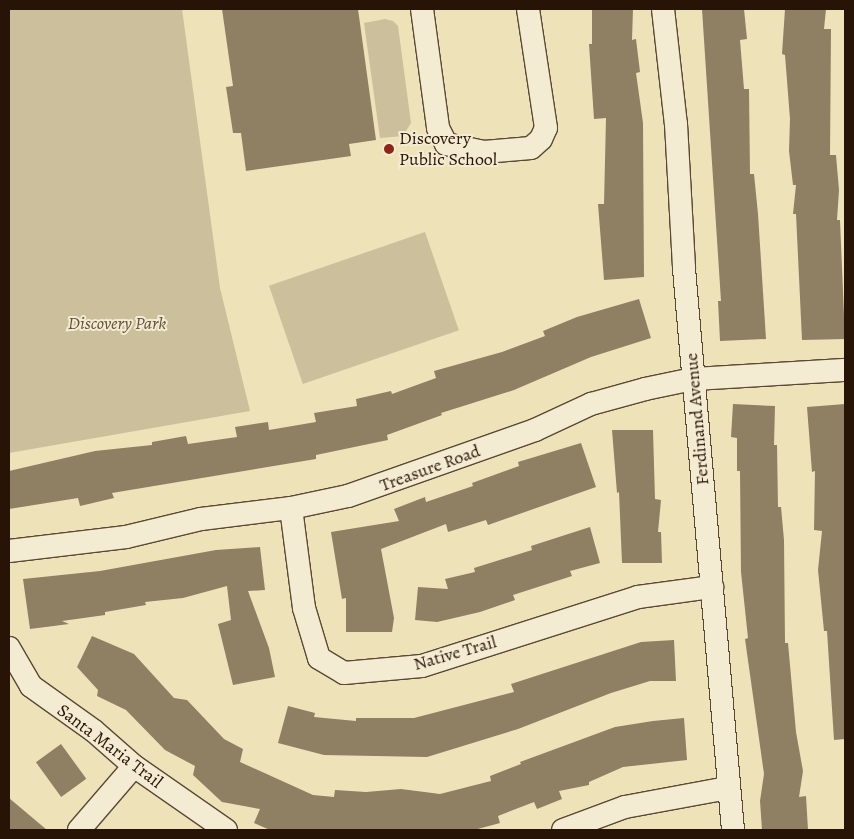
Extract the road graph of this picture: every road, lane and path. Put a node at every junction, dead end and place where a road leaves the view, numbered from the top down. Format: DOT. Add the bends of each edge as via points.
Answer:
graph roads {
  1 [pos="422,9"];
  2 [pos="528,9"];
  3 [pos="663,9"];
  4 [pos="845,370"];
  5 [pos="693,379"];
  6 [pos="291,508"];
  7 [pos="9,551"];
  8 [pos="712,587"];
  9 [pos="9,648"];
  10 [pos="134,766"];
  11 [pos="728,788"];
  12 [pos="79,830"];
  13 [pos="226,830"];
  14 [pos="562,830"];
  15 [pos="732,830"];
  1 -- 2 [label="street" via="438,128 446,144 484,152 531,148 542,140 546,128"];
  3 -- 5 [label="street, Ferdinand Avenue" via="676,124"];
  4 -- 5 [label="street, Treasure Road"];
  5 -- 6 [label="street, Treasure Road" via="590,404 535,430 446,459 384,485"];
  5 -- 8 [label="street, Ferdinand Avenue"];
  6 -- 7 [label="street, Treasure Road" via="201,519 126,537"];
  6 -- 8 [label="street, Native Trail" via="304,608 319,658 344,673 422,666 638,597"];
  8 -- 11 [label="street, Ferdinand Avenue"];
  9 -- 10 [label="street, Santa Maria Trail" via="30,686 94,732"];
  10 -- 12 [label="street"];
  10 -- 13 [label="street, Santa Maria Trail"];
  11 -- 14 [label="street" via="625,807"];
  11 -- 15 [label="street, Ferdinand Avenue"];
}
